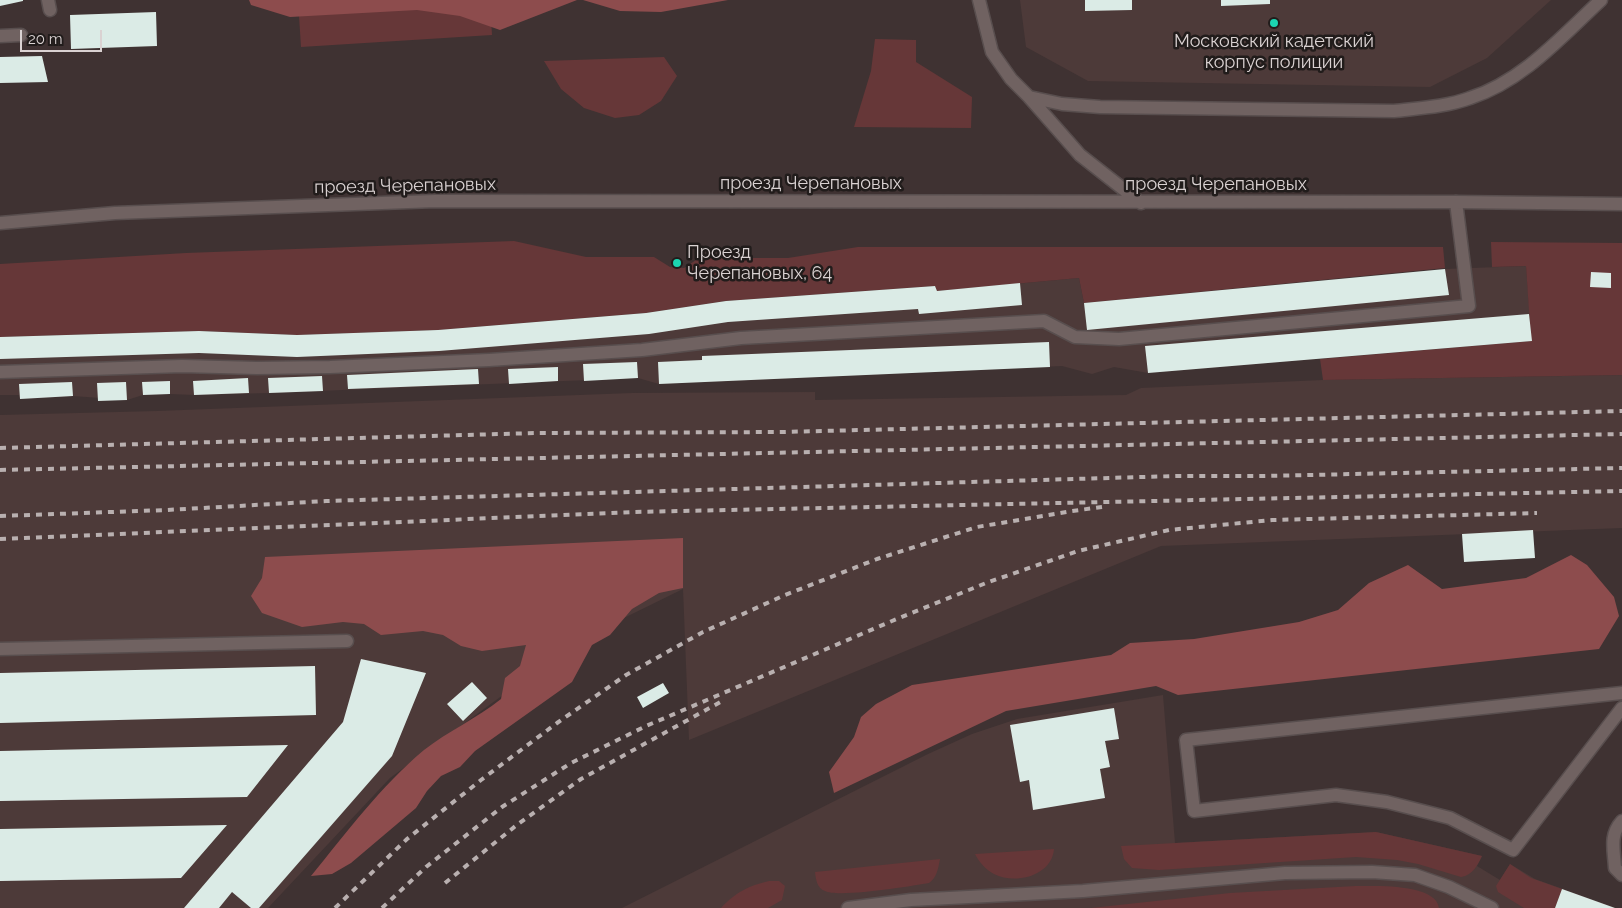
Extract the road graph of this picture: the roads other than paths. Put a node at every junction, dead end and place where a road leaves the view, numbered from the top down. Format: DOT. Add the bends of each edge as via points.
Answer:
graph roads {
  1 [pos="979,0"];
  2 [pos="1601,0"];
  3 [pos="21,35"];
  4 [pos="0,36"];
  5 [pos="1029,97"];
  6 [pos="1142,202"];
  7 [pos="1456,202"];
  8 [pos="1622,204"];
  9 [pos="0,223"];
  10 [pos="0,372"];
  11 [pos="347,641"];
  12 [pos="0,649"];
  13 [pos="1622,693"];
  14 [pos="1622,708"];
  15 [pos="1622,821"];
  16 [pos="1622,875"];
  17 [pos="972,898"];
  18 [pos="1474,904"];
  19 [pos="848,908"];
  20 [pos="962,908"];
  21 [pos="1492,908"];
  1 -- 5 [label="street" via="992,52"];
  2 -- 5 [label="street" via="1531,65 1503,84 1470,98 1439,106 1394,111 1100,108"];
  3 -- 4 [label="street"];
  5 -- 6 [label="street" via="1080,155"];
  6 -- 7 [label="street, проезд Черепановых"];
  6 -- 9 [label="street, проезд Черепановых" via="435,201 115,213"];
  7 -- 8 [label="street, проезд Черепановых"];
  7 -- 10 [label="street" via="1469,306 1119,339 1075,337 1044,321 741,338 642,350 489,360 330,367 182,366"];
  11 -- 12 [label="street"];
  13 -- 14 [label="street" via="1186,740 1194,811 1336,795 1387,802 1450,818 1513,850"];
  15 -- 16 [label="street" via="1613,835 1615,868"];
  17 -- 18 [label="street" via="1285,874 1372,872 1415,875"];
  17 -- 19 [label="street" via="911,900"];
  17 -- 20 [label="street"];
  18 -- 21 [label="street"];
}
